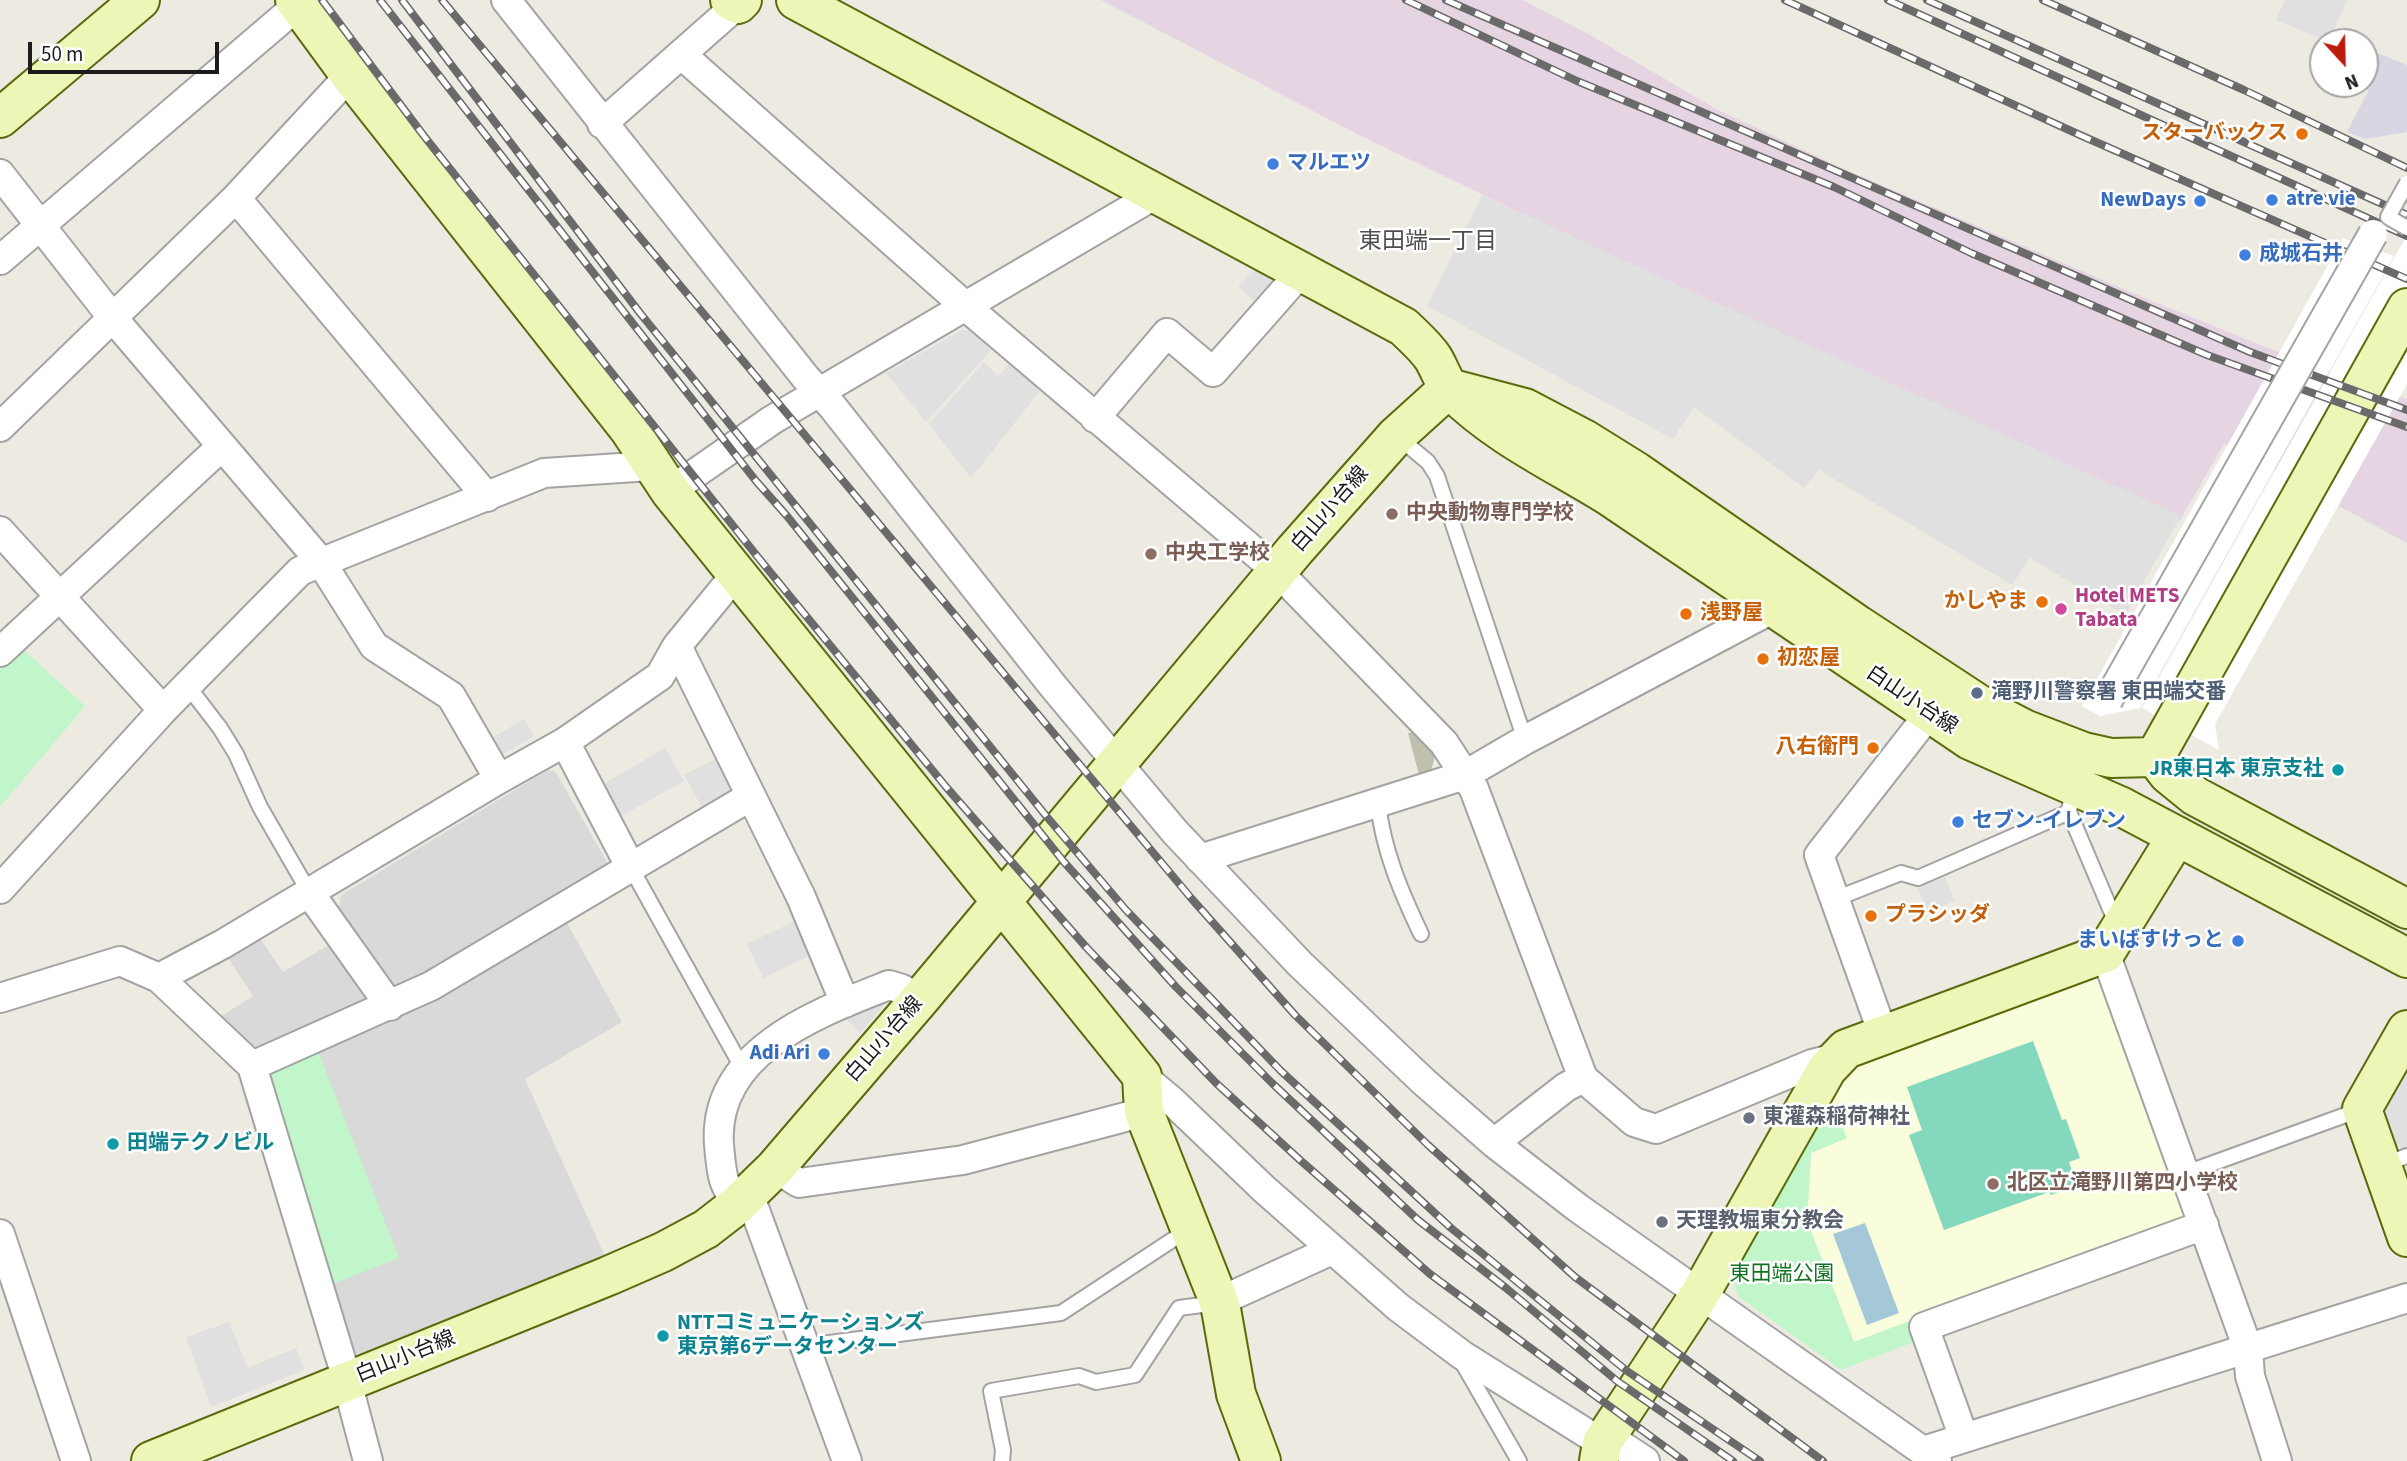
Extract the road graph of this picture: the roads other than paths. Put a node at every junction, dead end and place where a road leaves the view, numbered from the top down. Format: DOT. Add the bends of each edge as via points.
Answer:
graph roads {
  1 [pos="140,0"];
  2 [pos="506,0"];
  3 [pos="796,0"];
  4 [pos="737,1"];
  5 [pos="297,2"];
  6 [pos="682,55"];
  7 [pos="350,75"];
  8 [pos="0,118"];
  9 [pos="602,124"];
  10 [pos="0,174"];
  11 [pos="2407,183"];
  12 [pos="1156,194"];
  13 [pos="236,198"];
  14 [pos="40,225"];
  15 [pos="2407,228"];
  16 [pos="2372,234"];
  17 [pos="0,260"];
  18 [pos="1301,272"];
  19 [pos="964,305"];
  20 [pos="2407,308"];
  21 [pos="112,317"];
  22 [pos="1449,388"];
  23 [pos="819,391"];
  24 [pos="1095,418"];
  25 [pos="0,427"];
  26 [pos="1396,436"];
  27 [pos="222,446"];
  28 [pos="660,478"];
  29 [pos="487,497"];
  30 [pos="0,531"];
  31 [pos="321,562"];
  32 [pos="1277,571"];
  33 [pos="736,574"];
  34 [pos="59,597"];
  35 [pos="1774,608"];
  36 [pos="677,646"];
  37 [pos="0,652"];
  38 [pos="187,685"];
  39 [pos="2108,700"];
  40 [pos="163,710"];
  41 [pos="1929,714"];
  42 [pos="1525,740"];
  43 [pos="565,742"];
  44 [pos="2155,757"];
  45 [pos="1117,764"];
  46 [pos="1465,775"];
  47 [pos="499,779"];
  48 [pos="751,796"];
  49 [pos="2073,799"];
  50 [pos="1378,803"];
  51 [pos="2177,836"];
  52 [pos="1200,859"];
  53 [pos="630,866"];
  54 [pos="0,888"];
  55 [pos="309,892"];
  56 [pos="1835,899"];
  57 [pos="1000,903"];
  58 [pos="2407,909"];
  59 [pos="1421,934"];
  60 [pos="2112,941"];
  61 [pos="2407,958"];
  62 [pos="159,978"];
  63 [pos="0,998"];
  64 [pos="920,999"];
  65 [pos="845,1003"];
  66 [pos="390,1006"];
  67 [pos="2407,1030"];
  68 [pos="1883,1034"];
  69 [pos="1835,1058"];
  70 [pos="252,1066"];
  71 [pos="743,1069"];
  72 [pos="1583,1078"];
  73 [pos="1143,1094"];
  74 [pos="2362,1109"];
  75 [pos="1494,1143"];
  76 [pos="2394,1160"];
  77 [pos="2186,1173"];
  78 [pos="754,1189"];
  79 [pos="2204,1225"];
  80 [pos="1190,1228"];
  81 [pos="0,1234"];
  82 [pos="2407,1237"];
  83 [pos="1332,1251"];
  84 [pos="1700,1294"];
  85 [pos="2407,1298"];
  86 [pos="1219,1302"];
  87 [pos="806,1346"];
  88 [pos="2248,1349"];
  89 [pos="1456,1350"];
  90 [pos="346,1382"];
  91 [pos="1964,1438"];
  92 [pos="1603,1447"];
  93 [pos="1930,1456"];
  94 [pos="76,1461"];
  95 [pos="151,1461"];
  96 [pos="368,1461"];
  97 [pos="847,1461"];
  98 [pos="1002,1461"];
  99 [pos="1261,1461"];
  100 [pos="1519,1461"];
  101 [pos="1645,1461"];
  102 [pos="2277,1461"];
  1 -- 8 [label="main road"];
  2 -- 9 [label="street"];
  3 -- 12 [label="main road"];
  4 -- 6 [label="street"];
  5 -- 7 [label="main road"];
  5 -- 14 [label="street"];
  6 -- 9 [label="street"];
  6 -- 19 [label="street"];
  7 -- 13 [label="street"];
  7 -- 28 [label="main road" via="629,429"];
  9 -- 23 [label="street"];
  10 -- 14 [label="street"];
  11 -- 15 [label="lane, bridge" via="2388,217"];
  12 -- 18 [label="main road"];
  12 -- 19 [label="street"];
  13 -- 21 [label="street"];
  13 -- 29 [label="street"];
  14 -- 17 [label="street"];
  14 -- 21 [label="street"];
  16 -- 39 [label="street, bridge"];
  18 -- 22 [label="main road" via="1404,327 1434,359"];
  18 -- 24 [label="street" via="1213,372 1167,332"];
  19 -- 23 [label="street"];
  19 -- 24 [label="street"];
  20 -- 44 [label="main road"];
  21 -- 25 [label="street"];
  21 -- 27 [label="street"];
  22 -- 26 [label="main road, 白山小台線"];
  22 -- 35 [label="main road, 白山小台線" via="1509,437 1612,498"];
  22 -- 44 [label="main road, 白山小台線" via="1525,408 1584,439 1989,711 2084,752 2110,758"];
  23 -- 28 [label="street"];
  23 -- 45 [label="street"];
  24 -- 32 [label="street"];
  26 -- 32 [label="main road, 白山小台線"];
  26 -- 42 [label="lane" via="1437,476"];
  27 -- 31 [label="street"];
  27 -- 34 [label="street"];
  28 -- 29 [label="street" via="544,473"];
  28 -- 33 [label="main road"];
  29 -- 31 [label="street"];
  30 -- 34 [label="street"];
  31 -- 38 [label="street" via="300,571"];
  31 -- 47 [label="street" via="373,646 452,696"];
  32 -- 45 [label="main road, 白山小台線"];
  32 -- 46 [label="street" via="1444,743"];
  33 -- 36 [label="street"];
  33 -- 57 [label="main road"];
  34 -- 37 [label="street"];
  34 -- 40 [label="street"];
  35 -- 41 [label="main road, 白山小台線"];
  35 -- 42 [label="street"];
  36 -- 43 [label="street" via="660,676"];
  36 -- 48 [label="street"];
  38 -- 40 [label="street"];
  38 -- 55 [label="lane" via="236,754 260,807"];
  40 -- 54 [label="street"];
  41 -- 49 [label="main road, 白山小台線"];
  41 -- 56 [label="street" via="1819,855"];
  42 -- 46 [label="street"];
  43 -- 47 [label="street"];
  43 -- 53 [label="street" via="608,814"];
  44 -- 58 [label="main road" via="2195,796"];
  45 -- 52 [label="street"];
  45 -- 57 [label="main road, 白山小台線"];
  46 -- 50 [label="street"];
  46 -- 72 [label="street"];
  47 -- 55 [label="street"];
  48 -- 53 [label="street" via="716,811"];
  48 -- 65 [label="street" via="801,897 815,944"];
  49 -- 51 [label="main road, 白山小台線"];
  49 -- 56 [label="lane" via="1918,878 1901,873"];
  49 -- 60 [label="lane"];
  50 -- 52 [label="street"];
  50 -- 59 [label="lane" via="1397,883"];
  51 -- 60 [label="main road"];
  51 -- 61 [label="main road, 白山小台線"];
  52 -- 75 [label="street" via="1300,964"];
  53 -- 66 [label="street" via="432,986"];
  53 -- 71 [label="lane"];
  55 -- 62 [label="street"];
  55 -- 66 [label="street"];
  56 -- 68 [label="street"];
  57 -- 64 [label="main road, 白山小台線"];
  57 -- 73 [label="main road"];
  60 -- 68 [label="main road"];
  60 -- 77 [label="street"];
  62 -- 63 [label="street" via="120,961"];
  62 -- 70 [label="street"];
  64 -- 65 [label="street" via="889,985"];
  64 -- 78 [label="main road, 白山小台線"];
  65 -- 71 [label="street" via="796,1025"];
  66 -- 70 [label="street"];
  67 -- 74 [label="main road"];
  68 -- 69 [label="main road"];
  69 -- 72 [label="street" via="1656,1129 1634,1122"];
  69 -- 84 [label="main road"];
  70 -- 90 [label="street"];
  71 -- 78 [label="street" via="720,1114 722,1181"];
  72 -- 75 [label="street"];
  73 -- 78 [label="street" via="963,1160"];
  73 -- 80 [label="main road"];
  73 -- 83 [label="street" via="1173,1102"];
  74 -- 76 [label="main road"];
  74 -- 77 [label="lane"];
  75 -- 84 [label="street"];
  76 -- 82 [label="main road"];
  77 -- 79 [label="street"];
  78 -- 87 [label="street"];
  78 -- 90 [label="main road, 白山小台線" via="706,1229 663,1252"];
  79 -- 88 [label="street"];
  79 -- 91 [label="street" via="1924,1327"];
  80 -- 86 [label="main road"];
  80 -- 87 [label="lane" via="1061,1313"];
  81 -- 94 [label="street"];
  83 -- 86 [label="street"];
  83 -- 89 [label="street"];
  84 -- 92 [label="main road"];
  84 -- 93 [label="street"];
  85 -- 88 [label="street"];
  86 -- 98 [label="lane" via="1179,1308 1135,1375 1096,1382 1079,1376 991,1391"];
  86 -- 99 [label="main road" via="1236,1394"];
  87 -- 97 [label="street"];
  88 -- 91 [label="street"];
  88 -- 102 [label="street" via="2250,1376"];
  89 -- 92 [label="street"];
  89 -- 100 [label="lane"];
  90 -- 95 [label="main road, 白山小台線"];
  90 -- 96 [label="street"];
  91 -- 93 [label="street"];
  92 -- 101 [label="street"];
}
